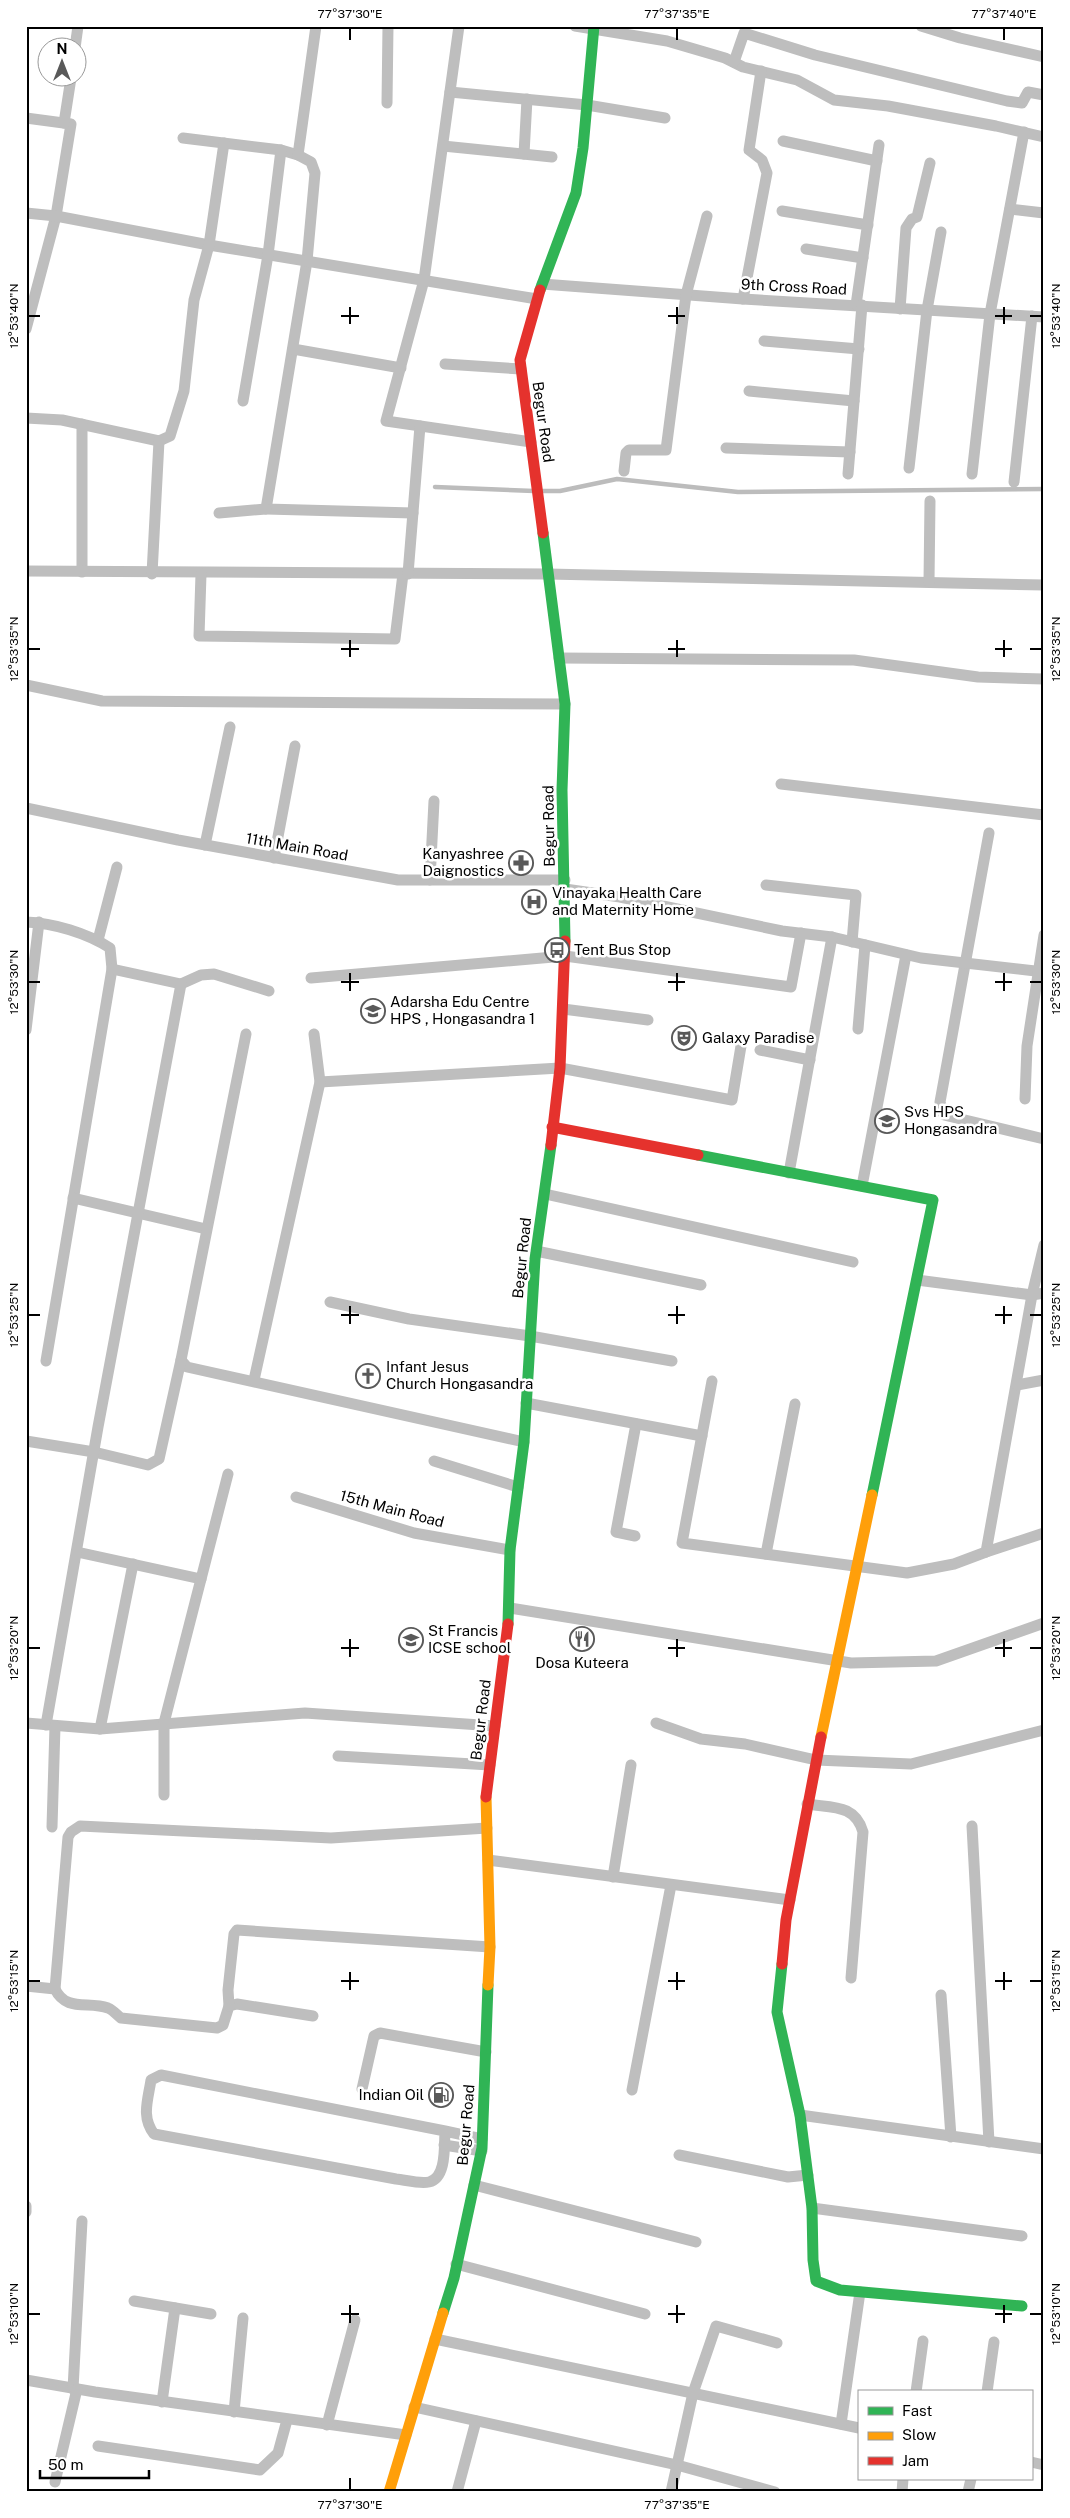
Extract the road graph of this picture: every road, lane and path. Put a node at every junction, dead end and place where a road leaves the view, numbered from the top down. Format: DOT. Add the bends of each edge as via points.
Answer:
graph roads {
  1 [pos="316,26"];
  2 [pos="388,26"];
  3 [pos="459,26"];
  4 [pos="575,26"];
  5 [pos="921,26"];
  6 [pos="594,28"];
  7 [pos="1044,57"];
  8 [pos="734,62"];
  9 [pos="761,71"];
  10 [pos="69,88"];
  11 [pos="450,92"];
  12 [pos="1044,95"];
  13 [pos="527,99"];
  14 [pos="387,104"];
  15 [pos="587,105"];
  16 [pos="26,118"];
  17 [pos="664,118"];
  18 [pos="64,123"];
  19 [pos="1024,132"];
  20 [pos="1044,137"];
  21 [pos="183,138"];
  22 [pos="783,141"];
  23 [pos="224,143"];
  24 [pos="879,145"];
  25 [pos="443,146"];
  26 [pos="281,150"];
  27 [pos="524,154"];
  28 [pos="298,155"];
  29 [pos="552,157"];
  30 [pos="877,161"];
  31 [pos="930,163"];
  32 [pos="1010,209"];
  33 [pos="782,211"];
  34 [pos="26,213"];
  35 [pos="1044,213"];
  36 [pos="56,216"];
  37 [pos="707,216"];
  38 [pos="868,225"];
  39 [pos="941,232"];
  40 [pos="209,246"];
  41 [pos="806,249"];
  42 [pos="268,255"];
  43 [pos="863,258"];
  44 [pos="307,261"];
  45 [pos="424,280"];
  46 [pos="542,284"];
  47 [pos="686,295"];
  48 [pos="538,299"];
  49 [pos="743,299"];
  50 [pos="859,305"];
  51 [pos="900,308"];
  52 [pos="927,310"];
  53 [pos="990,314"];
  54 [pos="1038,317"];
  55 [pos="26,329"];
  56 [pos="764,341"];
  57 [pos="293,349"];
  58 [pos="859,349"];
  59 [pos="445,364"];
  60 [pos="401,368"];
  61 [pos="521,369"];
  62 [pos="748,391"];
  63 [pos="243,401"];
  64 [pos="854,401"];
  65 [pos="26,418"];
  66 [pos="82,424"];
  67 [pos="420,426"];
  68 [pos="159,441"];
  69 [pos="531,442"];
  70 [pos="726,448"];
  71 [pos="850,452"];
  72 [pos="910,468"];
  73 [pos="624,471"];
  74 [pos="848,474"];
  75 [pos="972,474"];
  76 [pos="1014,482"];
  77 [pos="930,501"];
  78 [pos="266,509"];
  79 [pos="219,513"];
  80 [pos="413,513"];
  81 [pos="26,571"];
  82 [pos="82,572"];
  83 [pos="152,574"];
  84 [pos="201,574"];
  85 [pos="406,574"];
  86 [pos="548,574"];
  87 [pos="928,582"];
  88 [pos="1044,585"];
  89 [pos="559,658"];
  90 [pos="1044,679"];
  91 [pos="26,685"];
  92 [pos="565,704"];
  93 [pos="230,727"];
  94 [pos="295,746"];
  95 [pos="780,784"];
  96 [pos="434,801"];
  97 [pos="26,808"];
  98 [pos="1044,815"];
  99 [pos="989,834"];
  100 [pos="205,845"];
  101 [pos="274,858"];
  102 [pos="117,867"];
  103 [pos="430,880"];
  104 [pos="565,885"];
  105 [pos="766,885"];
  106 [pos="26,922"];
  107 [pos="39,922"];
  108 [pos="801,933"];
  109 [pos="1044,935"];
  110 [pos="832,937"];
  111 [pos="98,940"];
  112 [pos="852,942"];
  113 [pos="864,945"];
  114 [pos="906,955"];
  115 [pos="565,956"];
  116 [pos="967,963"];
  117 [pos="112,969"];
  118 [pos="1041,971"];
  119 [pos="311,978"];
  120 [pos="181,984"];
  121 [pos="269,991"];
  122 [pos="563,1009"];
  123 [pos="648,1020"];
  124 [pos="858,1029"];
  125 [pos="26,1030"];
  126 [pos="246,1034"];
  127 [pos="314,1034"];
  128 [pos="742,1046"];
  129 [pos="760,1050"];
  130 [pos="810,1060"];
  131 [pos="560,1068"];
  132 [pos="320,1082"];
  133 [pos="1025,1099"];
  134 [pos="552,1128"];
  135 [pos="1044,1139"];
  136 [pos="790,1173"];
  137 [pos="862,1186"];
  138 [pos="545,1194"];
  139 [pos="73,1198"];
  140 [pos="138,1212"];
  141 [pos="206,1229"];
  142 [pos="1044,1245"];
  143 [pos="536,1251"];
  144 [pos="854,1262"];
  145 [pos="917,1280"];
  146 [pos="701,1285"];
  147 [pos="1038,1294"];
  148 [pos="330,1302"];
  149 [pos="530,1336"];
  150 [pos="181,1360"];
  151 [pos="46,1361"];
  152 [pos="672,1361"];
  153 [pos="254,1380"];
  154 [pos="1044,1380"];
  155 [pos="712,1382"];
  156 [pos="1017,1385"];
  157 [pos="526,1403"];
  158 [pos="795,1404"];
  159 [pos="636,1424"];
  160 [pos="702,1436"];
  161 [pos="26,1441"];
  162 [pos="524,1442"];
  163 [pos="94,1452"];
  164 [pos="434,1461"];
  165 [pos="228,1474"];
  166 [pos="518,1488"];
  167 [pos="296,1497"];
  168 [pos="1044,1533"];
  169 [pos="635,1536"];
  170 [pos="510,1550"];
  171 [pos="77,1552"];
  172 [pos="986,1552"];
  173 [pos="766,1554"];
  174 [pos="133,1564"];
  175 [pos="858,1567"];
  176 [pos="201,1579"];
  177 [pos="510,1608"];
  178 [pos="1044,1623"];
  179 [pos="838,1661"];
  180 [pos="26,1723"];
  181 [pos="164,1723"];
  182 [pos="656,1723"];
  183 [pos="51,1725"];
  184 [pos="495,1726"];
  185 [pos="100,1729"];
  186 [pos="1044,1730"];
  187 [pos="338,1756"];
  188 [pos="816,1760"];
  189 [pos="490,1765"];
  190 [pos="631,1765"];
  191 [pos="164,1795"];
  192 [pos="807,1804"];
  193 [pos="972,1826"];
  194 [pos="52,1827"];
  195 [pos="487,1828"];
  196 [pos="488,1860"];
  197 [pos="613,1877"];
  198 [pos="671,1885"];
  199 [pos="790,1900"];
  200 [pos="490,1947"];
  201 [pos="851,1978"];
  202 [pos="26,1986"];
  203 [pos="55,1989"];
  204 [pos="942,1995"];
  205 [pos="229,2006"];
  206 [pos="313,2016"];
  207 [pos="486,2052"];
  208 [pos="362,2089"];
  209 [pos="632,2090"];
  210 [pos="800,2115"];
  211 [pos="445,2131"];
  212 [pos="951,2137"];
  213 [pos="989,2142"];
  214 [pos="444,2145"];
  215 [pos="482,2145"];
  216 [pos="1044,2150"];
  217 [pos="679,2155"];
  218 [pos="808,2175"];
  219 [pos="474,2185"];
  220 [pos="26,2206"];
  221 [pos="812,2208"];
  222 [pos="26,2212"];
  223 [pos="82,2221"];
  224 [pos="1022,2236"];
  225 [pos="696,2242"];
  226 [pos="456,2264"];
  227 [pos="860,2292"];
  228 [pos="134,2301"];
  229 [pos="1022,2306"];
  230 [pos="175,2308"];
  231 [pos="211,2314"];
  232 [pos="646,2314"];
  233 [pos="243,2318"];
  234 [pos="355,2320"];
  235 [pos="435,2339"];
  236 [pos="923,2341"];
  237 [pos="994,2342"];
  238 [pos="777,2343"];
  239 [pos="26,2380"];
  240 [pos="75,2389"];
  241 [pos="916,2390"];
  242 [pos="987,2390"];
  243 [pos="693,2393"];
  244 [pos="162,2402"];
  245 [pos="414,2407"];
  246 [pos="234,2412"];
  247 [pos="287,2420"];
  248 [pos="476,2420"];
  249 [pos="840,2424"];
  250 [pos="327,2425"];
  251 [pos="858,2428"];
  252 [pos="406,2435"];
  253 [pos="98,2446"];
  254 [pos="678,2465"];
  255 [pos="55,2482"];
  256 [pos="389,2492"];
  257 [pos="457,2492"];
  258 [pos="671,2492"];
  259 [pos="775,2492"];
  1 -- 28 [label="street"];
  2 -- 14 [label="street"];
  3 -- 11 [label="street"];
  4 -- 6 [label="street"];
  5 -- 7 [label="street"];
  6 -- 8 [label="street" via="667,41"];
  6 -- 15 [label="main road, Begur Road"];
  8 -- 9 [label="street"];
  8 -- 12 [label="street" via="744,32 815,55 1007,101 1022,102 1028,92"];
  9 -- 19 [label="street" via="798,80 834,100 888,106"];
  9 -- 49 [label="street" via="749,150 762,160 767,173"];
  10 -- 18 [label="street"];
  11 -- 13 [label="street"];
  11 -- 25 [label="street"];
  13 -- 15 [label="street"];
  13 -- 27 [label="street"];
  15 -- 17 [label="street"];
  15 -- 46 [label="main road, Begur Road" via="576,193"];
  16 -- 18 [label="street"];
  18 -- 36 [label="street" via="71,124"];
  19 -- 20 [label="street"];
  19 -- 32 [label="street"];
  21 -- 23 [label="street"];
  22 -- 30 [label="street"];
  23 -- 26 [label="street"];
  23 -- 40 [label="street"];
  24 -- 30 [label="street"];
  25 -- 27 [label="street"];
  25 -- 45 [label="street"];
  26 -- 28 [label="street"];
  26 -- 42 [label="street"];
  27 -- 29 [label="street"];
  28 -- 44 [label="street" via="311,162 315,173"];
  30 -- 38 [label="street"];
  31 -- 51 [label="street" via="917,217 906,228"];
  32 -- 35 [label="street"];
  32 -- 53 [label="street"];
  33 -- 38 [label="street"];
  34 -- 36 [label="street"];
  36 -- 40 [label="street"];
  36 -- 55 [label="street"];
  37 -- 47 [label="street"];
  38 -- 43 [label="street"];
  39 -- 52 [label="street"];
  40 -- 42 [label="street"];
  40 -- 68 [label="street" via="194,300 184,390 170,436"];
  41 -- 43 [label="street"];
  42 -- 44 [label="street"];
  42 -- 63 [label="street"];
  43 -- 50 [label="street"];
  44 -- 45 [label="street"];
  44 -- 57 [label="street"];
  45 -- 48 [label="street"];
  45 -- 60 [label="street"];
  46 -- 47 [label="street, 9th Cross Road"];
  46 -- 48 [label="main road, Begur Road"];
  47 -- 49 [label="street, 9th Cross Road"];
  47 -- 73 [label="street" via="666,450 629,450"];
  48 -- 61 [label="main road, Begur Road" via="520,360"];
  49 -- 50 [label="street, 9th Cross Road"];
  50 -- 51 [label="street, 9th Cross Road"];
  50 -- 58 [label="street"];
  51 -- 52 [label="street, 9th Cross Road"];
  52 -- 53 [label="street, 9th Cross Road"];
  52 -- 72 [label="street"];
  53 -- 54 [label="street, 9th Cross Road"];
  53 -- 75 [label="street"];
  54 -- 76 [label="street"];
  56 -- 58 [label="street"];
  57 -- 60 [label="street"];
  57 -- 78 [label="street"];
  58 -- 64 [label="street"];
  59 -- 61 [label="street"];
  60 -- 67 [label="street" via="386,421"];
  61 -- 69 [label="main road, Begur Road"];
  62 -- 64 [label="street"];
  64 -- 71 [label="street"];
  65 -- 66 [label="street"];
  66 -- 68 [label="street"];
  66 -- 82 [label="street"];
  67 -- 69 [label="street"];
  67 -- 80 [label="street"];
  68 -- 83 [label="street"];
  69 -- 86 [label="main road, Begur Road"];
  70 -- 71 [label="street"];
  71 -- 74 [label="street"];
  77 -- 87 [label="street"];
  78 -- 79 [label="street"];
  78 -- 80 [label="street"];
  80 -- 85 [label="street"];
  81 -- 82 [label="street"];
  82 -- 83 [label="street"];
  83 -- 84 [label="street"];
  84 -- 85 [label="street"];
  84 -- 85 [label="street" via="199,636 395,639"];
  85 -- 86 [label="street"];
  86 -- 87 [label="street"];
  86 -- 89 [label="main road, Begur Road"];
  87 -- 88 [label="street"];
  89 -- 90 [label="street" via="854,660 978,677"];
  89 -- 92 [label="main road, Begur Road"];
  91 -- 92 [label="street" via="102,701"];
  92 -- 104 [label="main road, Begur Road" via="562,790"];
  93 -- 100 [label="street"];
  94 -- 101 [label="street"];
  95 -- 98 [label="street"];
  96 -- 103 [label="street"];
  97 -- 100 [label="street, 11th Main Road"];
  99 -- 116 [label="street"];
  100 -- 101 [label="street, 11th Main Road"];
  101 -- 103 [label="street, 11th Main Road" via="398,880"];
  102 -- 111 [label="street"];
  103 -- 104 [label="street, 11th Main Road"];
  104 -- 108 [label="street, 11th Main Road"];
  104 -- 115 [label="main road, Begur Road"];
  105 -- 112 [label="street" via="856,895"];
  106 -- 107 [label="street"];
  107 -- 111 [label="street"];
  107 -- 125 [label="street"];
  108 -- 110 [label="street, 11th Main Road"];
  108 -- 115 [label="street" via="791,987"];
  109 -- 118 [label="street"];
  110 -- 112 [label="street, 11th Main Road"];
  110 -- 130 [label="street"];
  111 -- 117 [label="street" via="110,948"];
  112 -- 113 [label="street, 11th Main Road"];
  113 -- 114 [label="street, 11th Main Road"];
  113 -- 124 [label="street"];
  114 -- 116 [label="street, 11th Main Road"];
  114 -- 137 [label="street"];
  115 -- 119 [label="street"];
  115 -- 122 [label="main road, Begur Road"];
  116 -- 118 [label="street, 11th Main Road"];
  116 -- 135 [label="street" via="940,1102 944,1115"];
  117 -- 120 [label="street"];
  117 -- 139 [label="street"];
  118 -- 133 [label="street" via="1027,1046"];
  120 -- 121 [label="street" via="201,975 214,974"];
  120 -- 140 [label="street"];
  122 -- 123 [label="street"];
  122 -- 131 [label="main road, Begur Road"];
  126 -- 141 [label="street"];
  127 -- 132 [label="street"];
  128 -- 131 [label="street" via="732,1100"];
  129 -- 130 [label="street"];
  130 -- 136 [label="street"];
  131 -- 132 [label="street"];
  131 -- 134 [label="main road, Begur Road"];
  132 -- 153 [label="street"];
  134 -- 136 [label="main road"];
  134 -- 138 [label="main road, Begur Road"];
  136 -- 137 [label="main road"];
  137 -- 145 [label="main road" via="933,1200"];
  138 -- 143 [label="main road, Begur Road"];
  138 -- 144 [label="street"];
  139 -- 140 [label="street"];
  139 -- 151 [label="street"];
  140 -- 141 [label="street"];
  140 -- 163 [label="street"];
  141 -- 150 [label="street"];
  142 -- 147 [label="street"];
  143 -- 146 [label="street"];
  143 -- 149 [label="main road, Begur Road"];
  145 -- 147 [label="street"];
  145 -- 175 [label="main road"];
  147 -- 156 [label="street"];
  148 -- 149 [label="street" via="409,1319"];
  149 -- 152 [label="street"];
  149 -- 157 [label="main road, Begur Road"];
  150 -- 153 [label="street" via="187,1367"];
  150 -- 163 [label="street" via="159,1459 148,1465"];
  153 -- 162 [label="street"];
  154 -- 156 [label="street"];
  155 -- 160 [label="street"];
  156 -- 172 [label="street"];
  157 -- 159 [label="street"];
  157 -- 162 [label="main road, Begur Road"];
  158 -- 173 [label="street"];
  159 -- 160 [label="street"];
  159 -- 169 [label="street" via="616,1532"];
  160 -- 173 [label="street" via="682,1543"];
  161 -- 163 [label="street"];
  162 -- 166 [label="main road, Begur Road"];
  163 -- 171 [label="street"];
  164 -- 166 [label="street"];
  165 -- 176 [label="street"];
  166 -- 170 [label="main road, Begur Road"];
  167 -- 170 [label="street, 15th Main Road" via="414,1533"];
  168 -- 172 [label="street"];
  170 -- 177 [label="main road, Begur Road"];
  171 -- 174 [label="street"];
  171 -- 183 [label="street"];
  172 -- 175 [label="street" via="954,1564 907,1573"];
  173 -- 175 [label="street"];
  174 -- 176 [label="street"];
  174 -- 185 [label="street"];
  175 -- 179 [label="main road"];
  176 -- 181 [label="street"];
  177 -- 179 [label="street"];
  177 -- 184 [label="main road, Begur Road"];
  178 -- 179 [label="street" via="936,1661"];
  179 -- 188 [label="main road"];
  180 -- 183 [label="street"];
  181 -- 184 [label="street" via="305,1713"];
  181 -- 185 [label="street"];
  181 -- 191 [label="street"];
  182 -- 188 [label="street" via="702,1739 745,1744"];
  183 -- 185 [label="street"];
  183 -- 194 [label="street"];
  184 -- 189 [label="main road, Begur Road"];
  186 -- 188 [label="street" via="911,1764"];
  187 -- 189 [label="street"];
  188 -- 192 [label="main road"];
  189 -- 195 [label="main road, Begur Road" via="486,1795"];
  190 -- 197 [label="street"];
  192 -- 199 [label="main road"];
  192 -- 201 [label="street" via="852,1813 863,1832"];
  193 -- 213 [label="street"];
  195 -- 196 [label="main road, Begur Road"];
  195 -- 203 [label="street" via="314,1838 80,1826 68,1837"];
  196 -- 197 [label="street"];
  196 -- 200 [label="main road, Begur Road"];
  197 -- 198 [label="street"];
  198 -- 199 [label="street"];
  198 -- 209 [label="street"];
  199 -- 210 [label="main road" via="777,2012"];
  200 -- 205 [label="street" via="237,1930 228,1990"];
  200 -- 207 [label="main road, Begur Road"];
  202 -- 203 [label="street"];
  203 -- 205 [label="street" via="66,2003 109,2008 121,2018 217,2028 223,2025"];
  204 -- 212 [label="street"];
  205 -- 206 [label="street" via="237,2004"];
  207 -- 208 [label="street" via="380,2033 374,2036"];
  207 -- 215 [label="main road, Begur Road"];
  210 -- 212 [label="street"];
  210 -- 218 [label="main road"];
  211 -- 214 [label="street"];
  211 -- 214 [label="street" via="161,2074 151,2080 145,2116 154,2134 396,2179 429,2182 437,2178 442,2170"];
  211 -- 215 [label="street"];
  212 -- 213 [label="street"];
  213 -- 216 [label="street"];
  214 -- 215 [label="street"];
  215 -- 219 [label="main road, Begur Road"];
  217 -- 218 [label="street" via="788,2177"];
  218 -- 221 [label="main road"];
  219 -- 225 [label="street"];
  219 -- 226 [label="main road, Begur Road"];
  220 -- 222 [label="street"];
  221 -- 224 [label="street"];
  221 -- 227 [label="main road" via="812,2260 816,2280 840,2290"];
  223 -- 240 [label="street"];
  226 -- 232 [label="street"];
  226 -- 235 [label="main road, Begur Road"];
  227 -- 229 [label="main road"];
  227 -- 249 [label="street"];
  228 -- 230 [label="street"];
  230 -- 231 [label="street"];
  230 -- 244 [label="street"];
  233 -- 246 [label="street"];
  234 -- 250 [label="street"];
  235 -- 243 [label="street"];
  235 -- 245 [label="main road, Begur Road"];
  236 -- 241 [label="street"];
  237 -- 242 [label="street"];
  238 -- 243 [label="street" via="716,2326"];
  239 -- 240 [label="street"];
  240 -- 244 [label="street"];
  240 -- 255 [label="street"];
  243 -- 249 [label="street"];
  243 -- 254 [label="street"];
  244 -- 246 [label="street"];
  245 -- 248 [label="street"];
  245 -- 252 [label="main road, Begur Road"];
  246 -- 247 [label="street"];
  247 -- 250 [label="street"];
  247 -- 253 [label="street" via="278,2453 260,2470"];
  248 -- 254 [label="street"];
  248 -- 257 [label="street"];
  249 -- 251 [label="street"];
  250 -- 252 [label="street"];
  252 -- 256 [label="main road, Begur Road"];
  254 -- 258 [label="street"];
  254 -- 259 [label="street"];
}
